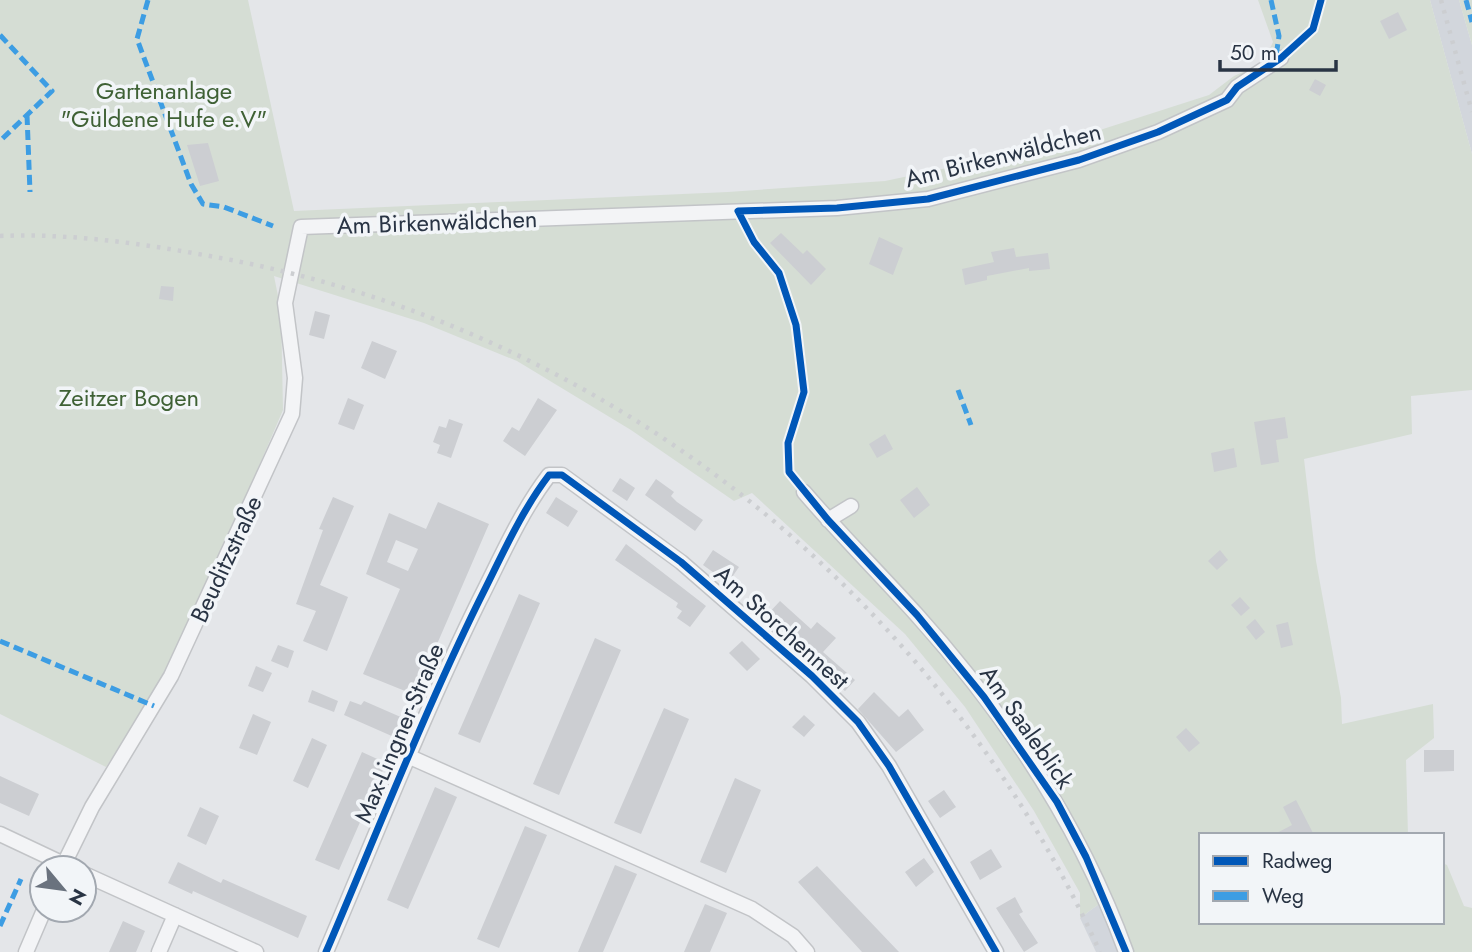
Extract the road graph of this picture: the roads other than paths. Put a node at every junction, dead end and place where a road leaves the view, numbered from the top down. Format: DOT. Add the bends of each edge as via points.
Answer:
graph roads {
  1 [pos="1281,58"];
  2 [pos="301,227"];
  3 [pos="804,492"];
  4 [pos="851,506"];
  5 [pos="828,520"];
  6 [pos="514,532"];
  7 [pos="410,757"];
  8 [pos="0,834"];
  9 [pos="41,854"];
  10 [pos="71,854"];
  11 [pos="98,880"];
  12 [pos="175,915"];
  13 [pos="38,924"];
  14 [pos="26,952"];
  15 [pos="159,952"];
  16 [pos="256,952"];
  17 [pos="326,952"];
  18 [pos="807,952"];
  19 [pos="996,952"];
  20 [pos="1126,952"];
  1 -- 2 [label="street, Am Birkenwäldchen" via="1237,87 1227,100 1158,132 1079,160 928,199 837,208"];
  2 -- 10 [label="street, Beuditzstraße" via="285,303 295,378 292,414 171,676 92,807"];
  3 -- 5 [label="street, Am Saaleblick"];
  4 -- 5 [label="street"];
  5 -- 20 [label="street, Am Saaleblick" via="917,615 992,708 1057,802"];
  6 -- 7 [label="street, Max-Lingner-Straße" via="460,640"];
  6 -- 19 [label="street, Am Storchennest" via="549,475 562,475 632,523 725,599 858,722"];
  7 -- 17 [label="street, Max-Lingner-Straße"];
  7 -- 18 [label="street, Max-Lingner-Straße" via="752,909 793,936"];
  8 -- 9 [label="street"];
  11 -- 12 [label="street"];
  12 -- 15 [label="street"];
  12 -- 16 [label="street"];
  13 -- 14 [label="street"];
}
